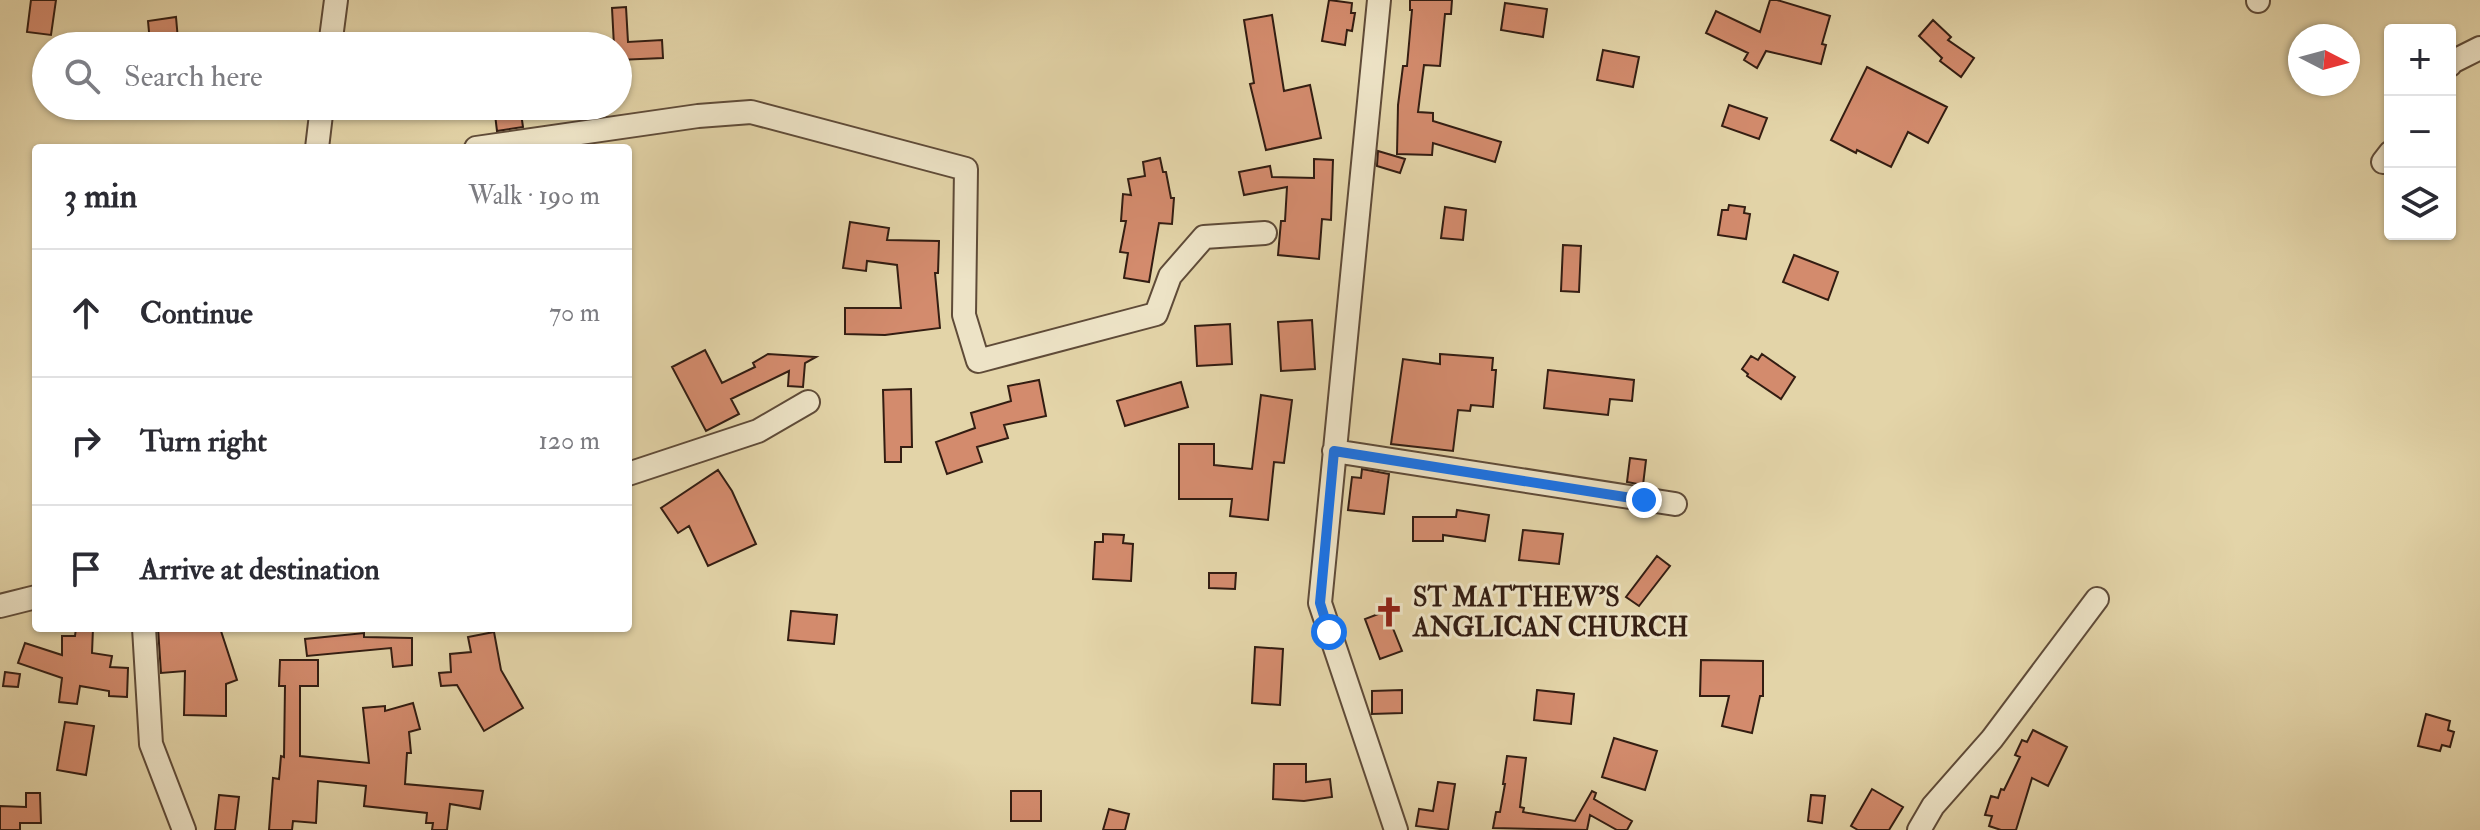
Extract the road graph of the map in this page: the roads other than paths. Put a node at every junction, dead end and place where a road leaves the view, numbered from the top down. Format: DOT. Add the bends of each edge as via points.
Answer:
graph roads {
  1 [pos="336,0"];
  2 [pos="1379,0"];
  3 [pos="332,32"];
  4 [pos="2480,48"];
  5 [pos="2456,60"];
  6 [pos="320,120"];
  7 [pos="317,144"];
  8 [pos="504,144"];
  9 [pos="1265,233"];
  10 [pos="808,402"];
  11 [pos="1334,451"];
  12 [pos="632,473"];
  13 [pos="1675,504"];
  14 [pos="32,598"];
  15 [pos="2097,599"];
  16 [pos="0,606"];
  17 [pos="144,632"];
  18 [pos="184,830"];
  19 [pos="1396,830"];
  20 [pos="1919,830"];
  1 -- 3 [label="street"];
  2 -- 11 [label="street"];
  4 -- 5 [label="street"];
  6 -- 7 [label="street"];
  8 -- 9 [label="street" via="751,112 966,169 964,315 978,361 1156,314 1170,276 1204,237"];
  10 -- 12 [label="street" via="758,431"];
  11 -- 13 [label="street"];
  11 -- 19 [label="street" via="1320,603"];
  14 -- 16 [label="street"];
  15 -- 20 [label="street"];
  17 -- 18 [label="street" via="151,744"];
}
